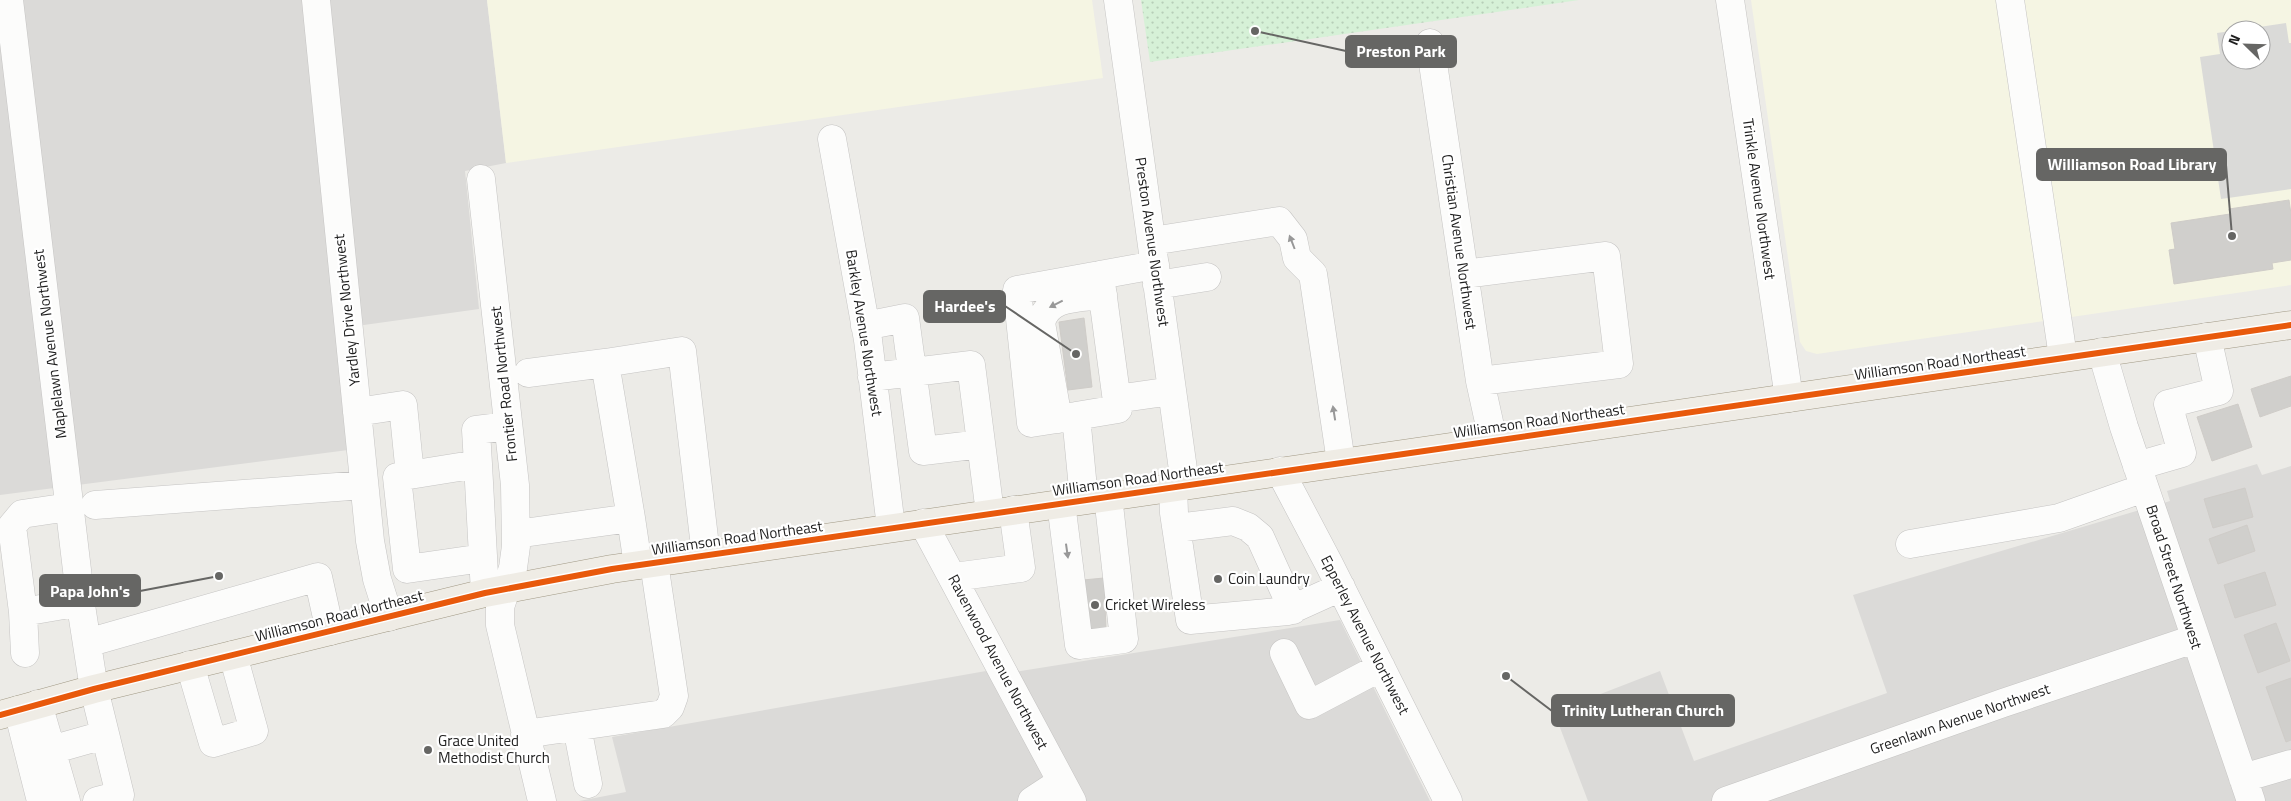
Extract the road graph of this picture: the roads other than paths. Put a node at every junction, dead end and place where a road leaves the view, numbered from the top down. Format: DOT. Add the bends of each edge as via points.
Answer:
graph roads {
  1 [pos="9,0"];
  2 [pos="316,0"];
  3 [pos="1118,0"];
  4 [pos="1730,0"];
  5 [pos="2010,0"];
  6 [pos="1430,43"];
  7 [pos="832,138"];
  8 [pos="481,180"];
  9 [pos="1155,263"];
  10 [pos="1464,274"];
  11 [pos="1207,277"];
  12 [pos="1101,285"];
  13 [pos="2291,325"];
  14 [pos="865,326"];
  15 [pos="2207,337"];
  16 [pos="2102,352"];
  17 [pos="2063,357"];
  18 [pos="605,363"];
  19 [pos="912,372"];
  20 [pos="528,373"];
  21 [pos="872,377"];
  22 [pos="1480,382"];
  23 [pos="1172,391"];
  24 [pos="1789,398"];
  25 [pos="1116,399"];
  26 [pos="357,412"];
  27 [pos="1067,418"];
  28 [pos="508,426"];
  29 [pos="1492,440"];
  30 [pos="981,444"];
  31 [pos="1340,462"];
  32 [pos="478,464"];
  33 [pos="1280,471"];
  34 [pos="410,475"];
  35 [pos="2141,477"];
  36 [pos="364,485"];
  37 [pos="1179,485"];
  38 [pos="1084,499"];
  39 [pos="82,506"];
  40 [pos="1002,512"];
  41 [pos="631,518"];
  42 [pos="923,523"];
  43 [pos="6,527"];
  44 [pos="891,527"];
  45 [pos="1177,528"];
  46 [pos="516,534"];
  47 [pos="1910,544"];
  48 [pos="404,545"];
  49 [pos="372,550"];
  50 [pos="706,555"];
  51 [pos="483,558"];
  52 [pos="646,564"];
  53 [pos="954,577"];
  54 [pos="1341,587"];
  55 [pos="495,590"];
  56 [pos="81,602"];
  57 [pos="1294,610"];
  58 [pos="23,612"];
  59 [pos="390,617"];
  60 [pos="330,631"];
  61 [pos="2194,639"];
  62 [pos="87,643"];
  63 [pos="1284,652"];
  64 [pos="25,653"];
  65 [pos="233,655"];
  66 [pos="190,665"];
  67 [pos="1381,667"];
  68 [pos="94,689"];
  69 [pos="19,710"];
  70 [pos="576,727"];
  71 [pos="525,734"];
  72 [pos="104,735"];
  73 [pos="51,750"];
  74 [pos="2291,764"];
  75 [pos="588,784"];
  76 [pos="2247,790"];
  77 [pos="1067,791"];
  78 [pos="41,801"];
  79 [pos="66,801"];
  80 [pos="97,801"];
  81 [pos="542,801"];
  82 [pos="1032,801"];
  83 [pos="1448,801"];
  84 [pos="1726,801"];
  1 -- 39 [label="street, Maplelawn Avenue Northwest"];
  2 -- 26 [label="street, Yardley Drive Northwest"];
  3 -- 9 [label="street, Preston Avenue Northwest"];
  4 -- 24 [label="street, Trinkle Avenue Northwest"];
  5 -- 17 [label="street"];
  6 -- 10 [label="street, Christian Avenue Northwest"];
  7 -- 14 [label="street, Barkley Avenue Northwest"];
  8 -- 28 [label="street, Frontier Road Northwest"];
  9 -- 11 [label="street"];
  9 -- 12 [label="street"];
  9 -- 23 [label="street, Preston Avenue Northwest"];
  31 -- 9 [label="street, one-way" via="1313,274 1297,258 1293,239 1279,221"];
  10 -- 22 [label="street, Christian Avenue Northwest"];
  10 -- 22 [label="street" via="1606,256 1619,364"];
  12 -- 25 [label="street"];
  12 -- 27 [label="street, one-way" via="1060,301 1042,316 1041,323"];
  12 -- 27 [label="street" via="1017,290 1031,423"];
  13 -- 15 [label="main road, Williamson Road Northeast"];
  14 -- 19 [label="street" via="905,318"];
  14 -- 21 [label="street, Barkley Avenue Northwest"];
  15 -- 16 [label="main road, Williamson Road Northeast"];
  15 -- 35 [label="street" via="2219,391 2168,404 2182,453"];
  16 -- 17 [label="main road, Williamson Road Northeast"];
  16 -- 35 [label="street, Broad Street Northwest"];
  17 -- 24 [label="main road, Williamson Road Northeast"];
  18 -- 20 [label="street"];
  18 -- 41 [label="street"];
  18 -- 50 [label="street" via="682,351"];
  19 -- 21 [label="street"];
  19 -- 30 [label="street" via="923,451"];
  19 -- 30 [label="street" via="971,365"];
  21 -- 44 [label="street, Barkley Avenue Northwest"];
  22 -- 29 [label="street, Christian Avenue Northwest"];
  23 -- 25 [label="street"];
  23 -- 37 [label="street, Preston Avenue Northwest"];
  24 -- 29 [label="main road, Williamson Road Northeast"];
  25 -- 27 [label="street" via="1118,409"];
  26 -- 34 [label="street" via="403,405"];
  26 -- 36 [label="street, Yardley Drive Northwest"];
  27 -- 38 [label="street"];
  28 -- 32 [label="street" via="476,430"];
  28 -- 46 [label="street, Frontier Road Northwest" via="515,485"];
  29 -- 31 [label="main road, Williamson Road Northeast"];
  30 -- 40 [label="street"];
  31 -- 33 [label="main road, Williamson Road Northeast"];
  32 -- 34 [label="street"];
  32 -- 51 [label="street"];
  33 -- 37 [label="main road, Williamson Road Northeast"];
  33 -- 54 [label="street, Epperley Avenue Northwest"];
  34 -- 48 [label="street" via="396,477"];
  35 -- 47 [label="street" via="2059,518"];
  35 -- 61 [label="street, Broad Street Northwest"];
  36 -- 39 [label="street"];
  36 -- 49 [label="street, Yardley Drive Northwest"];
  37 -- 38 [label="main road, Williamson Road Northeast"];
  37 -- 45 [label="street, Preston Avenue Northwest"];
  38 -- 38 [label="street, one-way" via="1080,645 1124,639"];
  38 -- 40 [label="main road, Williamson Road Northeast"];
  39 -- 43 [label="street" via="22,514"];
  39 -- 56 [label="street, Maplelawn Avenue Northwest"];
  40 -- 42 [label="main road, Williamson Road Northeast"];
  40 -- 53 [label="street" via="1029,567"];
  41 -- 46 [label="street"];
  41 -- 52 [label="street"];
  42 -- 44 [label="main road, Williamson Road Northeast"];
  42 -- 53 [label="street, Ravenwood Avenue Northwest"];
  43 -- 58 [label="street"];
  44 -- 50 [label="main road, Williamson Road Northeast"];
  45 -- 57 [label="street" via="1233,521 1248,526 1260,537"];
  45 -- 57 [label="street, Preston Avenue Northwest" via="1190,620"];
  46 -- 55 [label="street, Frontier Road Northwest" via="513,568"];
  48 -- 49 [label="street"];
  48 -- 51 [label="street" via="406,569"];
  49 -- 59 [label="street, Yardley Drive Northwest" via="377,579"];
  50 -- 52 [label="main road, Williamson Road Northeast"];
  51 -- 55 [label="street"];
  52 -- 55 [label="main road, Williamson Road Northeast"];
  52 -- 70 [label="street" via="674,696 670,707 663,714"];
  53 -- 77 [label="street, Ravenwood Avenue Northwest"];
  54 -- 57 [label="street"];
  54 -- 67 [label="street, Epperley Avenue Northwest"];
  55 -- 59 [label="main road, Williamson Road Northeast"];
  55 -- 71 [label="street"];
  56 -- 58 [label="street"];
  56 -- 62 [label="street, Maplelawn Avenue Northwest"];
  58 -- 64 [label="street"];
  59 -- 60 [label="main road, Williamson Road Northeast"];
  60 -- 62 [label="street" via="318,577"];
  60 -- 65 [label="main road, Williamson Road Northeast"];
  61 -- 76 [label="street, Broad Street Northwest"];
  61 -- 84 [label="street, Greenlawn Avenue Northwest"];
  62 -- 68 [label="street, Maplelawn Avenue Northwest"];
  63 -- 67 [label="street" via="1309,705"];
  65 -- 66 [label="main road, Williamson Road Northeast"];
  65 -- 66 [label="street" via="254,731 213,744"];
  66 -- 68 [label="main road, Williamson Road Northeast"];
  67 -- 83 [label="street, Epperley Avenue Northwest"];
  68 -- 69 [label="main road, Williamson Road Northeast"];
  68 -- 72 [label="street, Maplelawn Avenue Northwest"];
  69 -- 73 [label="street"];
  69 -- 78 [label="street"];
  70 -- 71 [label="street"];
  70 -- 75 [label="street"];
  71 -- 81 [label="street"];
  72 -- 73 [label="street"];
  72 -- 80 [label="street, Maplelawn Avenue Northwest" via="120,795"];
  73 -- 79 [label="street"];
  74 -- 76 [label="street"];
  77 -- 82 [label="street"];
}
